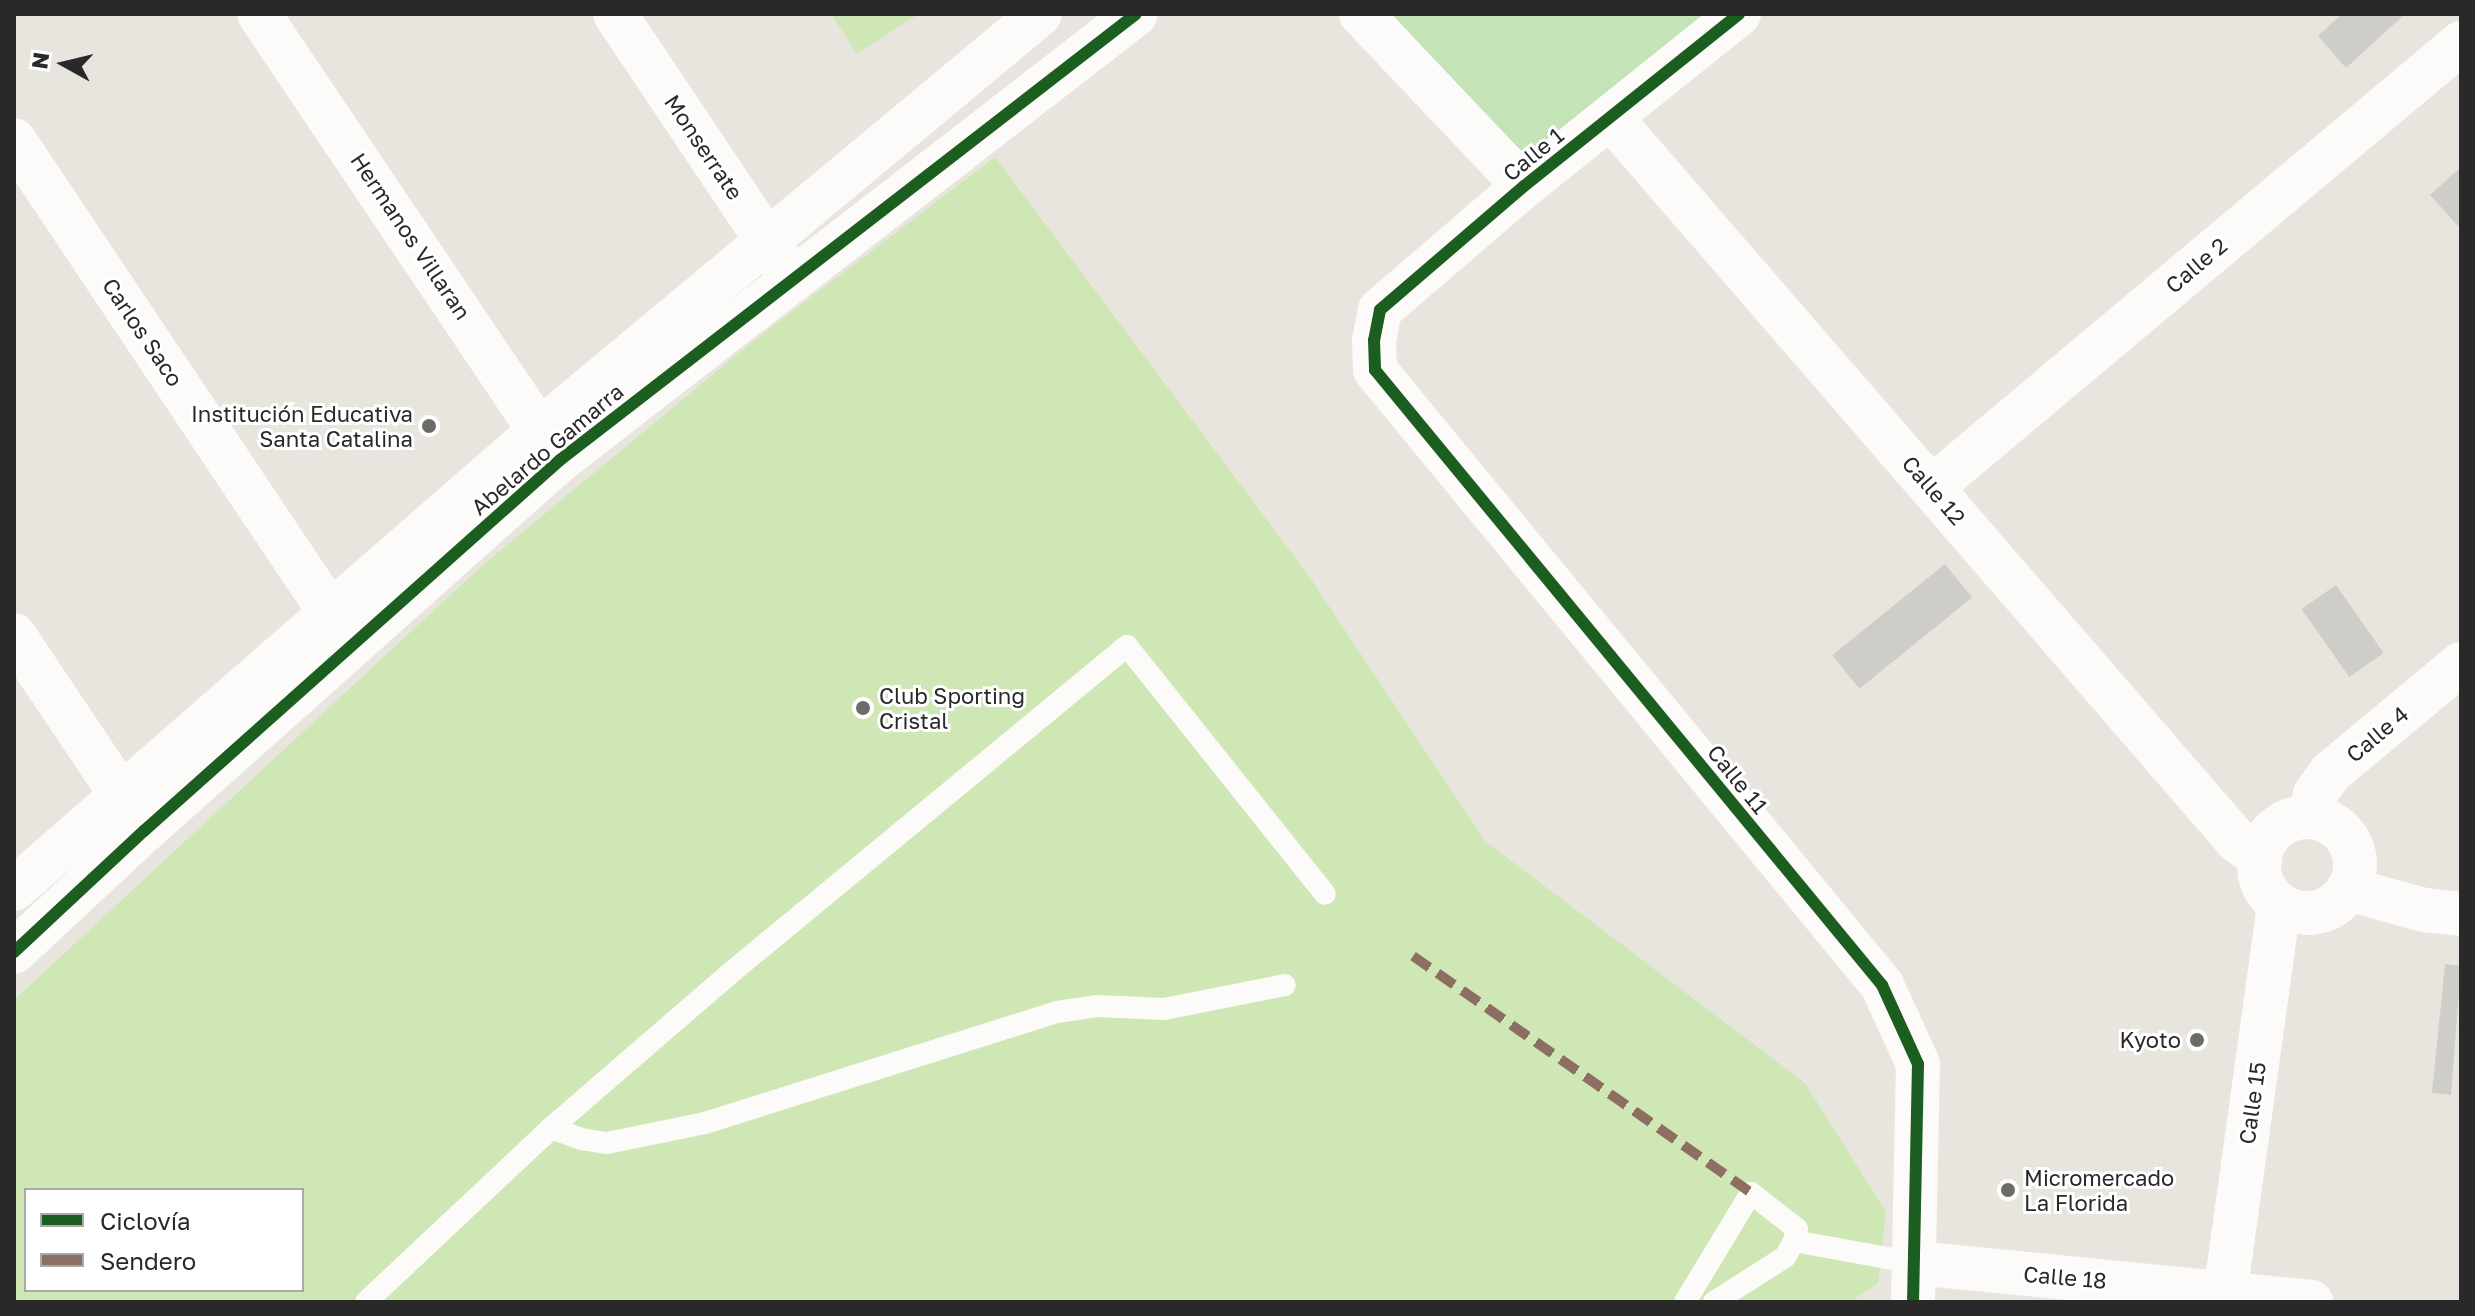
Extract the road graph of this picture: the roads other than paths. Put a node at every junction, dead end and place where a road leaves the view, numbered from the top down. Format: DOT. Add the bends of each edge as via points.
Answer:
graph roads {
  1 [pos="259,14"];
  2 [pos="615,14"];
  3 [pos="1040,14"];
  4 [pos="1136,14"];
  5 [pos="1361,14"];
  6 [pos="1739,14"];
  7 [pos="2461,43"];
  8 [pos="1611,118"];
  9 [pos="14,140"];
  10 [pos="1524,186"];
  11 [pos="766,240"];
  12 [pos="793,280"];
  13 [pos="1374,340"];
  14 [pos="550,445"];
  15 [pos="1932,487"];
  16 [pos="341,627"];
  17 [pos="14,635"];
  18 [pos="2461,664"];
  19 [pos="133,812"];
  20 [pos="2309,817"];
  21 [pos="2260,858"];
  22 [pos="14,889"];
  23 [pos="2348,889"];
  24 [pos="1325,894"];
  25 [pos="2279,905"];
  26 [pos="2461,914"];
  27 [pos="14,952"];
  28 [pos="1285,985"];
  29 [pos="551,1128"];
  30 [pos="1794,1241"];
  31 [pos="1914,1283"];
  32 [pos="2224,1297"];
  33 [pos="366,1302"];
  34 [pos="1685,1302"];
  35 [pos="1714,1302"];
  36 [pos="2311,1302"];
  1 -- 14 [label="street, Hermanos Villaran"];
  2 -- 11 [label="street, Monserrate"];
  3 -- 11 [label="street, Abelardo Gamarra"];
  4 -- 12 [label="street, Abelardo Gamarra"];
  5 -- 10 [label="street"];
  6 -- 8 [label="street, Calle 1"];
  7 -- 15 [label="street, Calle 2"];
  8 -- 10 [label="street, Calle 1"];
  8 -- 15 [label="street, Calle 12"];
  9 -- 16 [label="street, Carlos Saco"];
  10 -- 13 [label="street, Calle 1" via="1380,310"];
  11 -- 12 [label="street, Monserrate"];
  11 -- 14 [label="street, Abelardo Gamarra"];
  12 -- 14 [label="street, Abelardo Gamarra"];
  13 -- 31 [label="street, Calle 11" via="1375,370 1882,985 1918,1064"];
  14 -- 16 [label="street, Abelardo Gamarra"];
  15 -- 21 [label="street, Calle 12" via="2237,841"];
  16 -- 19 [label="street, Abelardo Gamarra"];
  17 -- 19 [label="street"];
  18 -- 20 [label="street, Calle 4" via="2330,773 2315,794"];
  19 -- 22 [label="street, Abelardo Gamarra"];
  19 -- 27 [label="street, Abelardo Gamarra"];
  20 -- 21 [label="street" via="2278,826"];
  20 -- 23 [label="street" via="2339,829 2349,842 2354,865"];
  21 -- 25 [label="street" via="2263,884"];
  23 -- 25 [label="street" via="2325,910 2309,913"];
  23 -- 26 [label="street" via="2424,910"];
  24 -- 29 [label="lane" via="1127,646"];
  25 -- 32 [label="street, Calle 15"];
  28 -- 29 [label="lane" via="1164,1009 1097,1006 1057,1012 705,1123 607,1143"];
  29 -- 33 [label="lane"];
  30 -- 31 [label="lane"];
  30 -- 34 [label="lane" via="1797,1229 1751,1193"];
  30 -- 35 [label="lane" via="1785,1257"];
  31 -- 32 [label="street, Calle 18"];
  32 -- 36 [label="street, Calle 18"];
}
